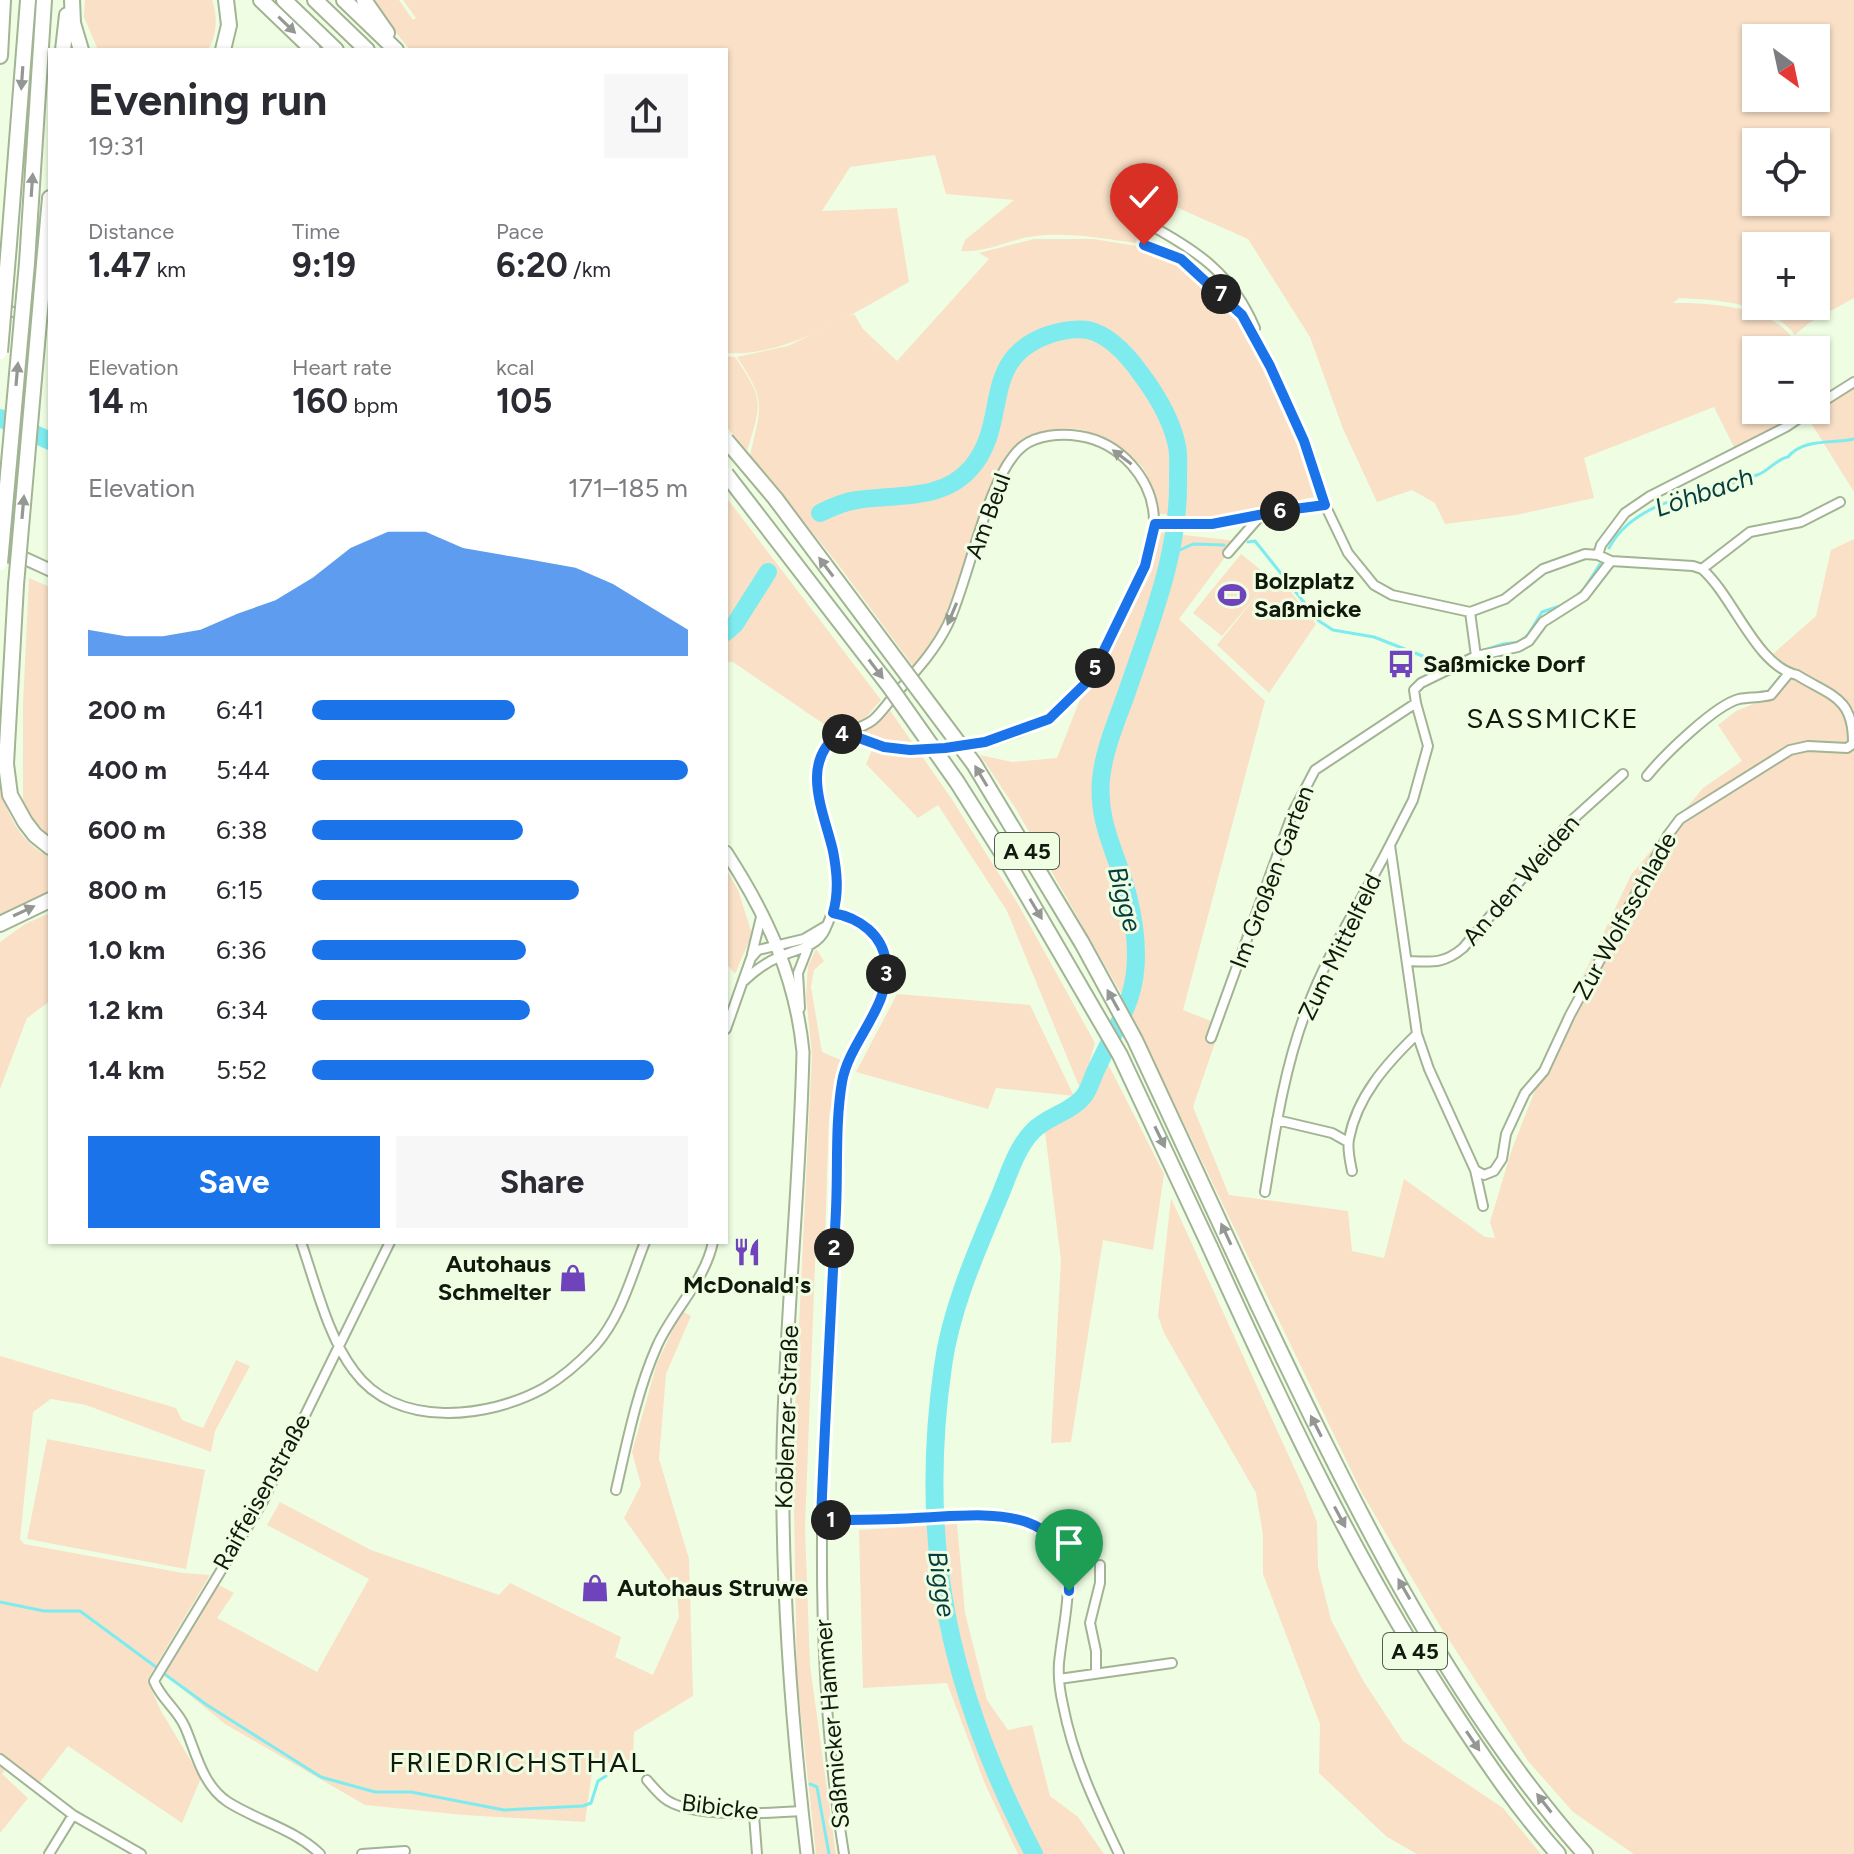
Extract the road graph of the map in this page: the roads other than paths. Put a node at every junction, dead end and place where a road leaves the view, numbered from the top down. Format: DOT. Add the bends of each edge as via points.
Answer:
graph roads {
  1 [pos="3,0"];
  2 [pos="28,0"];
  3 [pos="44,0"];
  4 [pos="70,0"];
  5 [pos="226,0"];
  6 [pos="261,0"];
  7 [pos="284,0"];
  8 [pos="315,0"];
  9 [pos="344,0"];
  10 [pos="364,0"];
  11 [pos="63,48"];
  12 [pos="80,48"];
  13 [pos="223,48"];
  14 [pos="311,48"];
  15 [pos="334,48"];
  16 [pos="365,48"];
  17 [pos="395,48"];
  18 [pos="396,48"];
  19 [pos="0,56"];
  20 [pos="48,220"];
  21 [pos="1148,224"];
  22 [pos="1144,245"];
  23 [pos="48,295"];
  24 [pos="0,310"];
  25 [pos="45,316"];
  26 [pos="0,352"];
  27 [pos="1270,366"];
  28 [pos="1854,382"];
  29 [pos="1830,397"];
  30 [pos="1790,424"];
  31 [pos="728,442"];
  32 [pos="728,477"];
  33 [pos="1840,502"];
  34 [pos="1325,505"];
  35 [pos="1261,515"];
  36 [pos="1155,524"];
  37 [pos="0,547"];
  38 [pos="1228,553"];
  39 [pos="1598,555"];
  40 [pos="1611,561"];
  41 [pos="0,563"];
  42 [pos="48,569"];
  43 [pos="1702,569"];
  44 [pos="14,612"];
  45 [pos="1470,612"];
  46 [pos="1476,656"];
  47 [pos="1789,673"];
  48 [pos="0,684"];
  49 [pos="1416,703"];
  50 [pos="837,735"];
  51 [pos="1853,743"];
  52 [pos="1623,774"];
  53 [pos="1647,776"];
  54 [pos="48,845"];
  55 [pos="1390,845"];
  56 [pos="728,855"];
  57 [pos="48,901"];
  58 [pos="763,912"];
  59 [pos="833,913"];
  60 [pos="0,924"];
  61 [pos="826,926"];
  62 [pos="809,945"];
  63 [pos="780,950"];
  64 [pos="751,958"];
  65 [pos="1408,961"];
  66 [pos="744,981"];
  67 [pos="800,1017"];
  68 [pos="728,1024"];
  69 [pos="1417,1034"];
  70 [pos="1211,1038"];
  71 [pos="1277,1120"];
  72 [pos="1348,1142"];
  73 [pos="1475,1170"];
  74 [pos="1352,1171"];
  75 [pos="1265,1192"];
  76 [pos="1483,1206"];
  77 [pos="302,1244"];
  78 [pos="389,1244"];
  79 [pos="644,1244"];
  80 [pos="713,1244"];
  81 [pos="339,1346"];
  82 [pos="616,1490"];
  83 [pos="821,1520"];
  84 [pos="1100,1565"];
  85 [pos="1172,1663"];
  86 [pos="1096,1673"];
  87 [pos="1059,1679"];
  88 [pos="0,1759"];
  89 [pos="647,1780"];
  90 [pos="802,1811"];
  91 [pos="73,1815"];
  92 [pos="754,1815"];
  93 [pos="405,1851"];
  94 [pos="49,1854"];
  95 [pos="141,1854"];
  96 [pos="320,1854"];
  97 [pos="362,1854"];
  98 [pos="757,1854"];
  99 [pos="807,1854"];
  100 [pos="844,1854"];
  101 [pos="1119,1854"];
  102 [pos="1558,1854"];
  103 [pos="1585,1854"];
  1 -- 19 [label="highway"];
  2 -- 26 [label="highway, one-way, bridge"];
  41 -- 3 [label="highway, one-way, bridge"];
  4 -- 11 [label="highway"];
  4 -- 12 [label="highway"];
  5 -- 13 [label="highway" via="229,25"];
  6 -- 14 [label="highway, one-way"];
  7 -- 15 [label="highway"];
  8 -- 16 [label="highway"];
  9 -- 17 [label="highway"];
  10 -- 18 [label="highway"];
  20 -- 25 [label="highway, bridge"];
  21 -- 27 [label="street" via="1221,272 1248,312"];
  22 -- 27 [label="street" via="1181,259 1242,315"];
  23 -- 25 [label="highway, bridge"];
  24 -- 25 [label="street"];
  44 -- 25 [label="highway, one-way, bridge"];
  27 -- 34 [label="street" via="1304,441"];
  28 -- 29 [label="street"];
  30 -- 39 [label="street" via="1625,513"];
  103 -- 31 [label="highway, A 45, one-way, bridge" via="1504,1751 1438,1650 1365,1520 1135,1040 974,764"];
  32 -- 102 [label="highway, A 45, one-way, bridge" via="890,687 1007,861 1120,1055 1303,1449 1416,1653 1477,1747"];
  33 -- 43 [label="street" via="1801,522 1750,532"];
  34 -- 35 [label="street"];
  34 -- 45 [label="street" via="1348,553 1374,585 1392,595"];
  35 -- 36 [label="street" via="1212,524"];
  35 -- 38 [label="street"];
  36 -- 50 [label="street, Am Beul" via="1145,566 1090,679 1049,719 985,742 945,748 884,747"];
  36 -- 50 [label="street, Am Beul, one-way" via="1139,470 1108,447 1080,436 1056,435 1026,444 1010,460 993,493 962,591 935,648 872,721"];
  37 -- 42 [label="main road"];
  39 -- 40 [label="street"];
  39 -- 45 [label="street" via="1556,563 1505,599"];
  40 -- 43 [label="street"];
  40 -- 46 [label="street, Im Großen Garten" via="1584,596 1543,622 1529,641"];
  43 -- 47 [label="street" via="1746,631"];
  44 -- 48 [label="highway"];
  44 -- 54 [label="highway" via="6,764 10,795 25,822"];
  45 -- 46 [label="street"];
  46 -- 49 [label="street, Im Großen Garten" via="1421,683 1414,690"];
  47 -- 51 [label="street" via="1844,704 1852,720"];
  47 -- 53 [label="street" via="1771,695 1725,706 1664,755"];
  49 -- 55 [label="street" via="1428,746 1413,800"];
  49 -- 70 [label="street, Im Großen Garten" via="1315,770 1293,812"];
  50 -- 59 [label="street" via="823,750 817,772 817,793 836,869"];
  51 -- 73 [label="street, Zur Wolfsschlade" via="1847,748 1817,745 1790,750 1680,819 1544,1071 1525,1093 1506,1134 1502,1159 1494,1171 1484,1175"];
  52 -- 65 [label="street, An den Weiden" via="1571,821 1452,958"];
  55 -- 65 [label="street"];
  55 -- 71 [label="street, Zum Mittelfeld" via="1306,1011"];
  56 -- 58 [label="main road, Koblenzer Straße"];
  60 -- 57 [label="highway, one-way"];
  58 -- 63 [label="main road, Koblenzer Straße"];
  58 -- 64 [label="street"];
  59 -- 61 [label="street"];
  59 -- 83 [label="street, Saßmicker Hammer" via="866,925 879,941 887,979 843,1077 838,1116"];
  61 -- 62 [label="street"];
  61 -- 63 [label="street"];
  62 -- 63 [label="street"];
  62 -- 67 [label="street" via="798,973"];
  63 -- 64 [label="street" via="758,950"];
  63 -- 66 [label="street"];
  63 -- 67 [label="main road, Koblenzer Straße"];
  64 -- 66 [label="street"];
  65 -- 69 [label="street"];
  66 -- 68 [label="street"];
  67 -- 90 [label="main road, Koblenzer Straße" via="803,1075 783,1506"];
  69 -- 72 [label="street" via="1369,1089"];
  69 -- 73 [label="street"];
  71 -- 72 [label="street"];
  71 -- 75 [label="street, Zum Mittelfeld"];
  72 -- 74 [label="street"];
  73 -- 76 [label="street"];
  77 -- 81 [label="street"];
  78 -- 81 [label="street, Raiffeisenstraße"];
  79 -- 81 [label="street" via="617,1314 597,1344 543,1389 510,1402 456,1414 410,1409 368,1386"];
  80 -- 82 [label="street" via="697,1281 658,1344"];
  81 -- 96 [label="street, Raiffeisenstraße" via="262,1503 154,1681 185,1727 200,1767 225,1800 307,1842"];
  83 -- 87 [label="street" via="1003,1515 1044,1531 1067,1568 1070,1588"];
  83 -- 100 [label="street, Saßmicker Hammer" via="824,1677"];
  84 -- 86 [label="street" via="1090,1623"];
  85 -- 86 [label="street"];
  86 -- 87 [label="street"];
  87 -- 101 [label="street" via="1084,1779"];
  88 -- 91 [label="street"];
  89 -- 92 [label="street, Bibicke" via="666,1800 694,1809"];
  90 -- 92 [label="street, Bibicke"];
  90 -- 99 [label="main road, Koblenzer Straße"];
  91 -- 94 [label="street"];
  91 -- 95 [label="street"];
  92 -- 98 [label="street"];
  93 -- 97 [label="street"];
}
